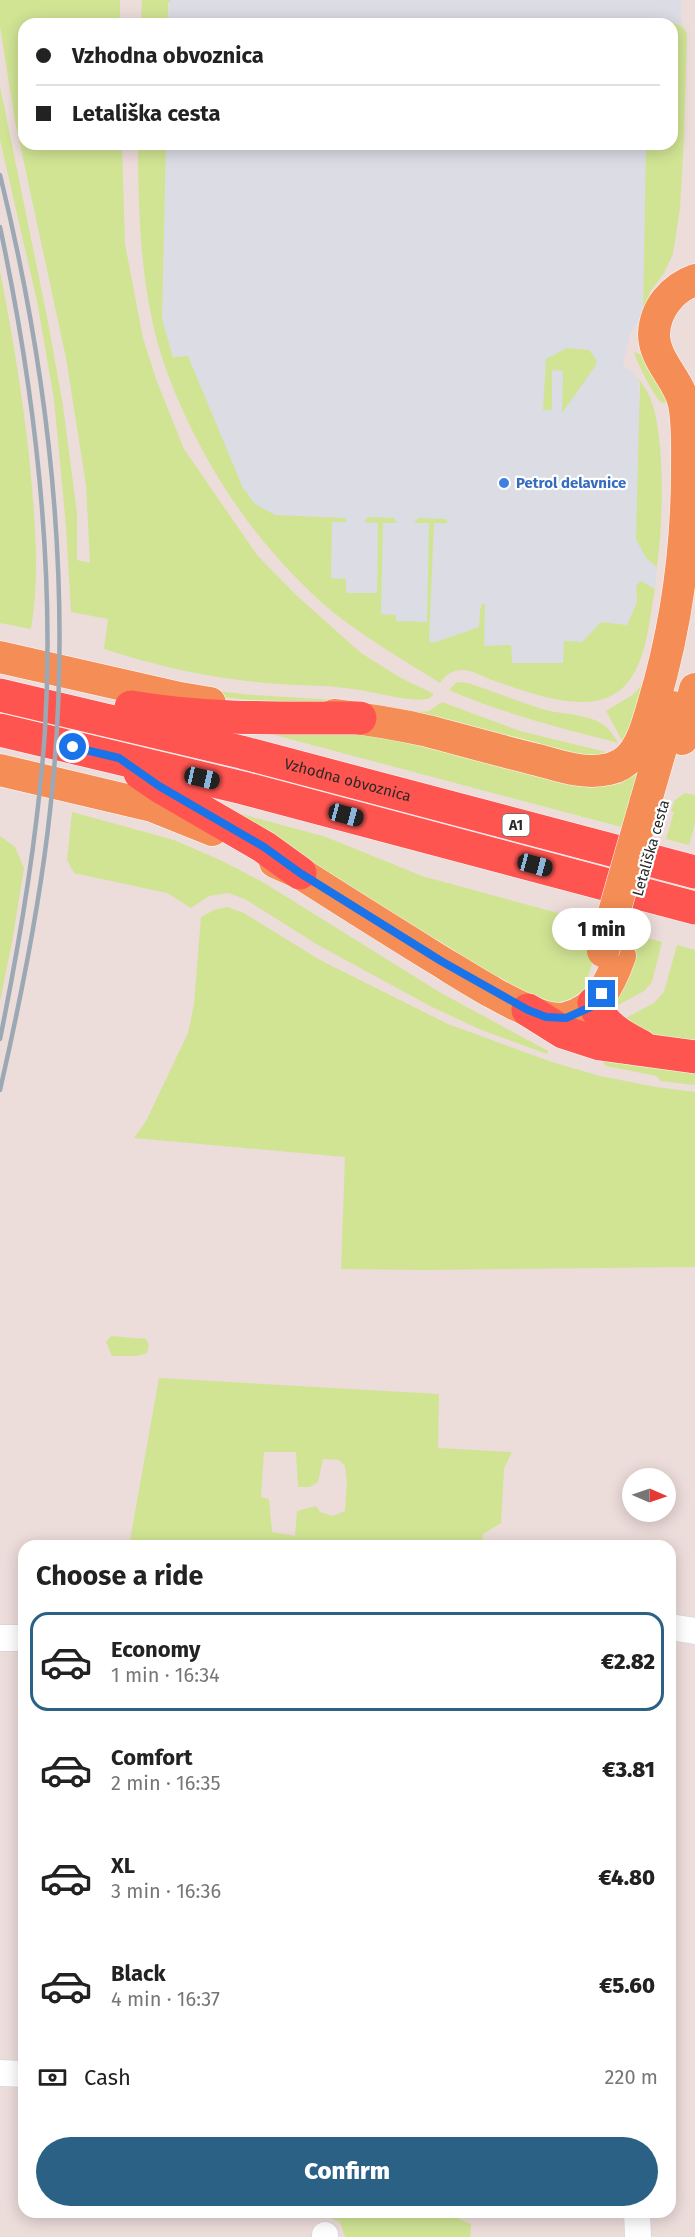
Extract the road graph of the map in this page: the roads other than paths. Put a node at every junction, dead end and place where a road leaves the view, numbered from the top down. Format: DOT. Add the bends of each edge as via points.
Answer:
graph roads {
  1 [pos="693,280"];
  2 [pos="695,375"];
  3 [pos="695,596"];
  4 [pos="672,624"];
  5 [pos="0,657"];
  6 [pos="0,682"];
  7 [pos="0,695"];
  8 [pos="685,695"];
  9 [pos="360,718"];
  10 [pos="0,730"];
  11 [pos="119,758"];
  12 [pos="0,770"];
  13 [pos="695,872"];
  14 [pos="300,873"];
  15 [pos="695,908"];
  16 [pos="594,1004"];
  17 [pos="528,1010"];
  18 [pos="645,1049"];
  19 [pos="695,1057"];
  20 [pos="676,1628"];
  21 [pos="695,1631"];
  22 [pos="0,1638"];
  23 [pos="18,1638"];
  24 [pos="0,2073"];
  25 [pos="18,2074"];
  26 [pos="637,2218"];
  27 [pos="638,2237"];
  1 -- 2 [label="main road" via="670,332 672,349"];
  1 -- 4 [label="main road" via="666,301 654,333 657,350 678,387 685,411 686,519"];
  3 -- 8 [label="main road, Letališka cesta"];
  4 -- 8 [label="main road"];
  4 -- 9 [label="main road" via="644,734 631,756 615,767 597,771 570,768 399,724"];
  5 -- 9 [label="main road" via="180,698"];
  6 -- 9 [label="highway" via="30,684 134,708 179,713"];
  7 -- 13 [label="highway, Vzhodna obvoznica / A1" via="241,752"];
  8 -- 16 [label="main road, Letališka cesta" via="611,953 609,982"];
  10 -- 11 [label="highway, A1"];
  11 -- 14 [label="highway"];
  11 -- 15 [label="highway, A1"];
  12 -- 14 [label="main road" via="172,813"];
  14 -- 17 [label="main road"];
  16 -- 17 [label="main road" via="560,1018"];
  16 -- 18 [label="highway" via="613,1030"];
  17 -- 18 [label="highway" via="564,1032 600,1044"];
  18 -- 19 [label="highway"];
  20 -- 21 [label="street"];
  22 -- 23 [label="street"];
  24 -- 25 [label="street"];
  26 -- 27 [label="street"];
}
